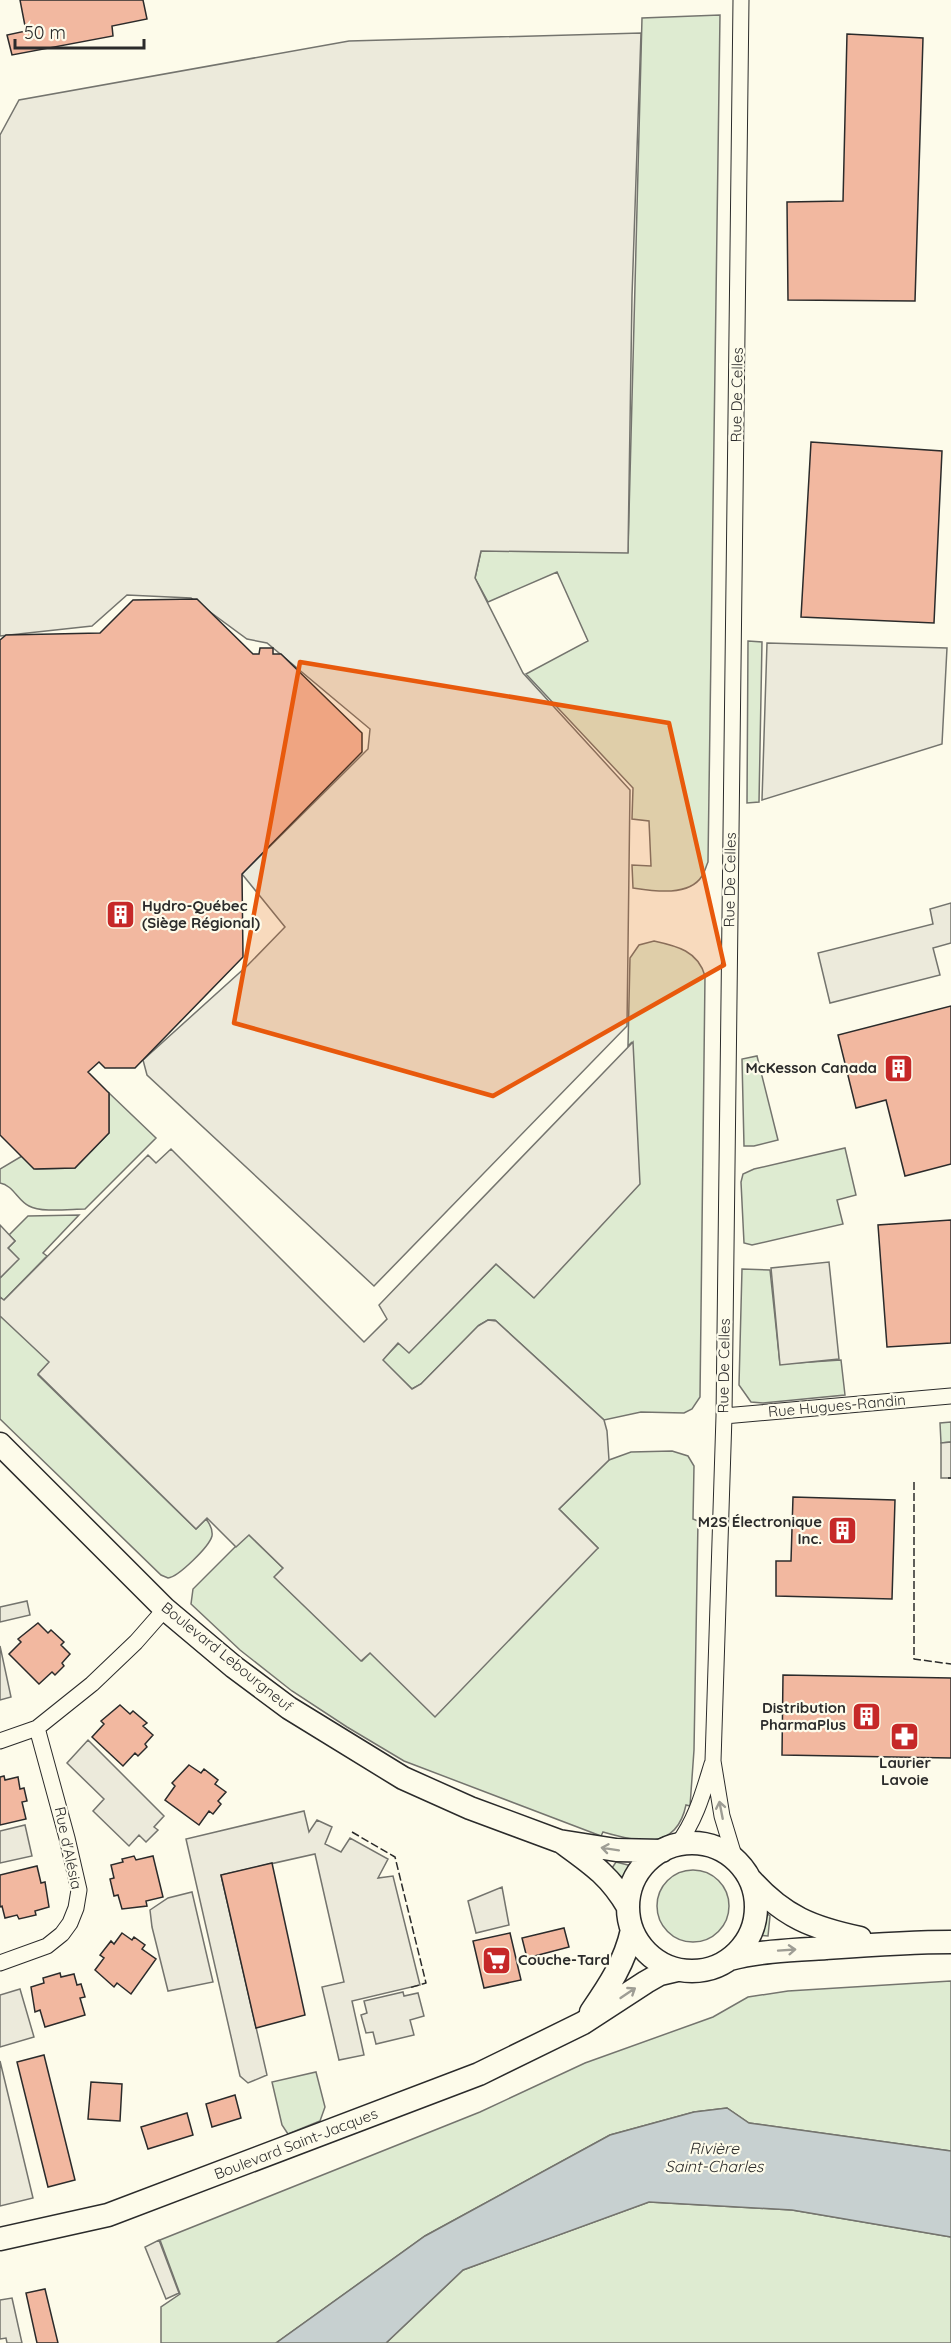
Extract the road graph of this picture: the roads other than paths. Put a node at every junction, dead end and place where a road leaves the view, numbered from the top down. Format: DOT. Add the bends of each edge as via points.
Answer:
graph roads {
  1 [pos="741,0"];
  2 [pos="951,1396"];
  3 [pos="724,1416"];
  4 [pos="0,1444"];
  5 [pos="165,1609"];
  6 [pos="37,1728"];
  7 [pos="0,1741"];
  8 [pos="713,1761"];
  9 [pos="559,1841"];
  10 [pos="670,1848"];
  11 [pos="735,1859"];
  12 [pos="750,1880"];
  13 [pos="628,1907"];
  14 [pos="632,1930"];
  15 [pos="951,1942"];
  16 [pos="885,1943"];
  17 [pos="730,1959"];
  18 [pos="0,1963"];
  19 [pos="676,1970"];
  20 [pos="583,2023"];
  21 [pos="0,2239"];
  1 -- 3 [label="street, Rue De Celles"];
  2 -- 3 [label="street, Rue Hugues-Randin"];
  3 -- 8 [label="street, Rue De Celles"];
  4 -- 5 [label="main road, Boulevard Lebourgneuf"];
  5 -- 6 [label="street" via="92,1683"];
  5 -- 9 [label="main road, Boulevard Lebourgneuf" via="289,1708 403,1778"];
  6 -- 7 [label="street"];
  6 -- 18 [label="street, Rue d'Alésia" via="79,1890 76,1908 62,1935 47,1946"];
  8 -- 10 [label="street, Rue De Celles" via="690,1828"];
  11 -- 8 [label="street, Rue De Celles, one-way" via="722,1816"];
  10 -- 9 [label="main road, Boulevard Lebourgneuf, one-way" via="616,1850"];
  9 -- 13 [label="main road, Boulevard Lebourgneuf" via="599,1869 616,1886"];
  10 -- 11 [label="main road" via="702,1844"];
  10 -- 13 [label="main road" via="642,1867"];
  11 -- 12 [label="main road"];
  12 -- 16 [label="main road" via="783,1911 803,1922"];
  12 -- 17 [label="main road" via="756,1897 752,1932"];
  13 -- 14 [label="main road"];
  14 -- 19 [label="main road" via="650,1955"];
  14 -- 20 [label="main road, Boulevard Saint-Jacques" via="613,1981"];
  15 -- 16 [label="main road"];
  17 -- 16 [label="main road, one-way" via="754,1953"];
  17 -- 19 [label="main road" via="713,1968"];
  20 -- 19 [label="main road, Boulevard Saint-Jacques, one-way" via="660,1974"];
  20 -- 21 [label="main road, Boulevard Saint-Jacques" via="479,2074 122,2210"];
}
